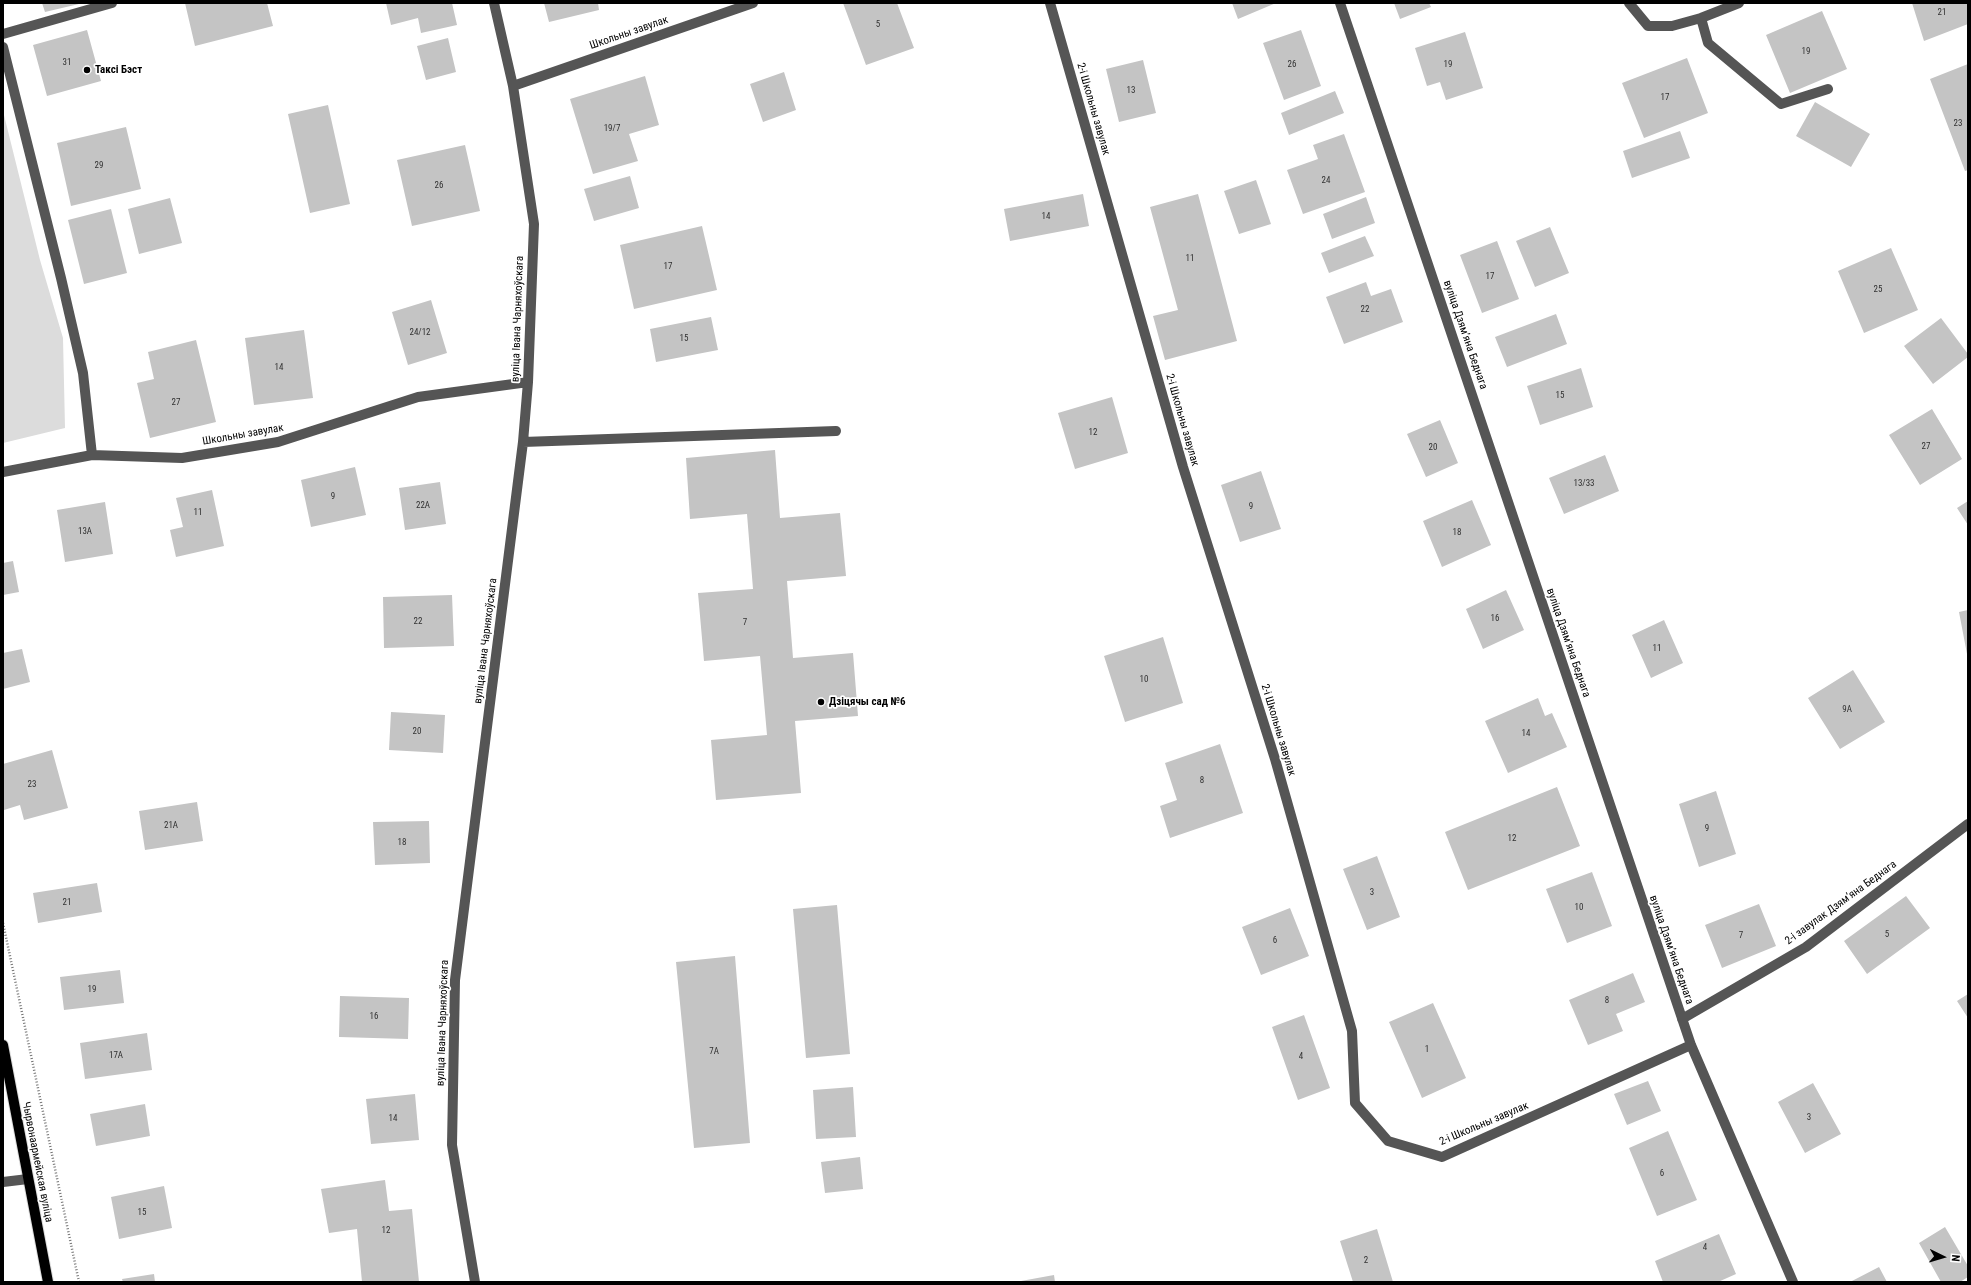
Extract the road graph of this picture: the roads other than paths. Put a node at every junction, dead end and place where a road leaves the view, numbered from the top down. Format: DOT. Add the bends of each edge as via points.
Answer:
graph roads {
  1 [pos="112,3"];
  2 [pos="494,3"];
  3 [pos="752,3"];
  4 [pos="1050,3"];
  5 [pos="1340,3"];
  6 [pos="1629,3"];
  7 [pos="1739,3"];
  8 [pos="1701,18"];
  9 [pos="3,34"];
  10 [pos="3,47"];
  11 [pos="513,86"];
  12 [pos="1828,89"];
  13 [pos="528,382"];
  14 [pos="836,431"];
  15 [pos="523,442"];
  16 [pos="92,456"];
  17 [pos="3,472"];
  18 [pos="1968,824"];
  19 [pos="1682,1019"];
  20 [pos="3,1045"];
  21 [pos="1691,1045"];
  22 [pos="28,1179"];
  23 [pos="3,1182"];
  24 [pos="48,1282"];
  25 [pos="475,1282"];
  26 [pos="1793,1282"];
  1 -- 9 [label="street"];
  2 -- 11 [label="street, вуліца Івана Чарняхоўскага"];
  3 -- 11 [label="street, Школьны завулак"];
  4 -- 21 [label="street, 2-і Школьны завулак" via="1183,467 1275,759 1352,1031 1355,1103 1388,1142 1442,1157"];
  5 -- 19 [label="street, вуліца Дзямʼяна Беднага"];
  6 -- 8 [label="street" via="1648,26 1672,26"];
  7 -- 8 [label="street"];
  8 -- 12 [label="street" via="1708,43 1781,104"];
  10 -- 16 [label="street" via="82,373"];
  11 -- 13 [label="street, вуліца Івана Чарняхоўскага" via="534,224"];
  13 -- 15 [label="street, вуліца Івана Чарняхоўскага"];
  13 -- 16 [label="street, Школьны завулак" via="418,397 278,442 182,458"];
  14 -- 15 [label="street"];
  15 -- 25 [label="street, вуліца Івана Чарняхоўскага" via="455,980 452,1145"];
  16 -- 17 [label="street, Школьны завулак"];
  18 -- 19 [label="street, 2-і завулак Дзямʼяна Беднага" via="1806,947"];
  19 -- 21 [label="street, вуліца Дзямʼяна Беднага"];
  20 -- 22 [label="main road, Чырвонаармейская вуліца"];
  21 -- 26 [label="street, вуліца Дзямʼяна Беднага"];
  22 -- 23 [label="street"];
  22 -- 24 [label="main road, Чырвонаармейская вуліца"];
}
